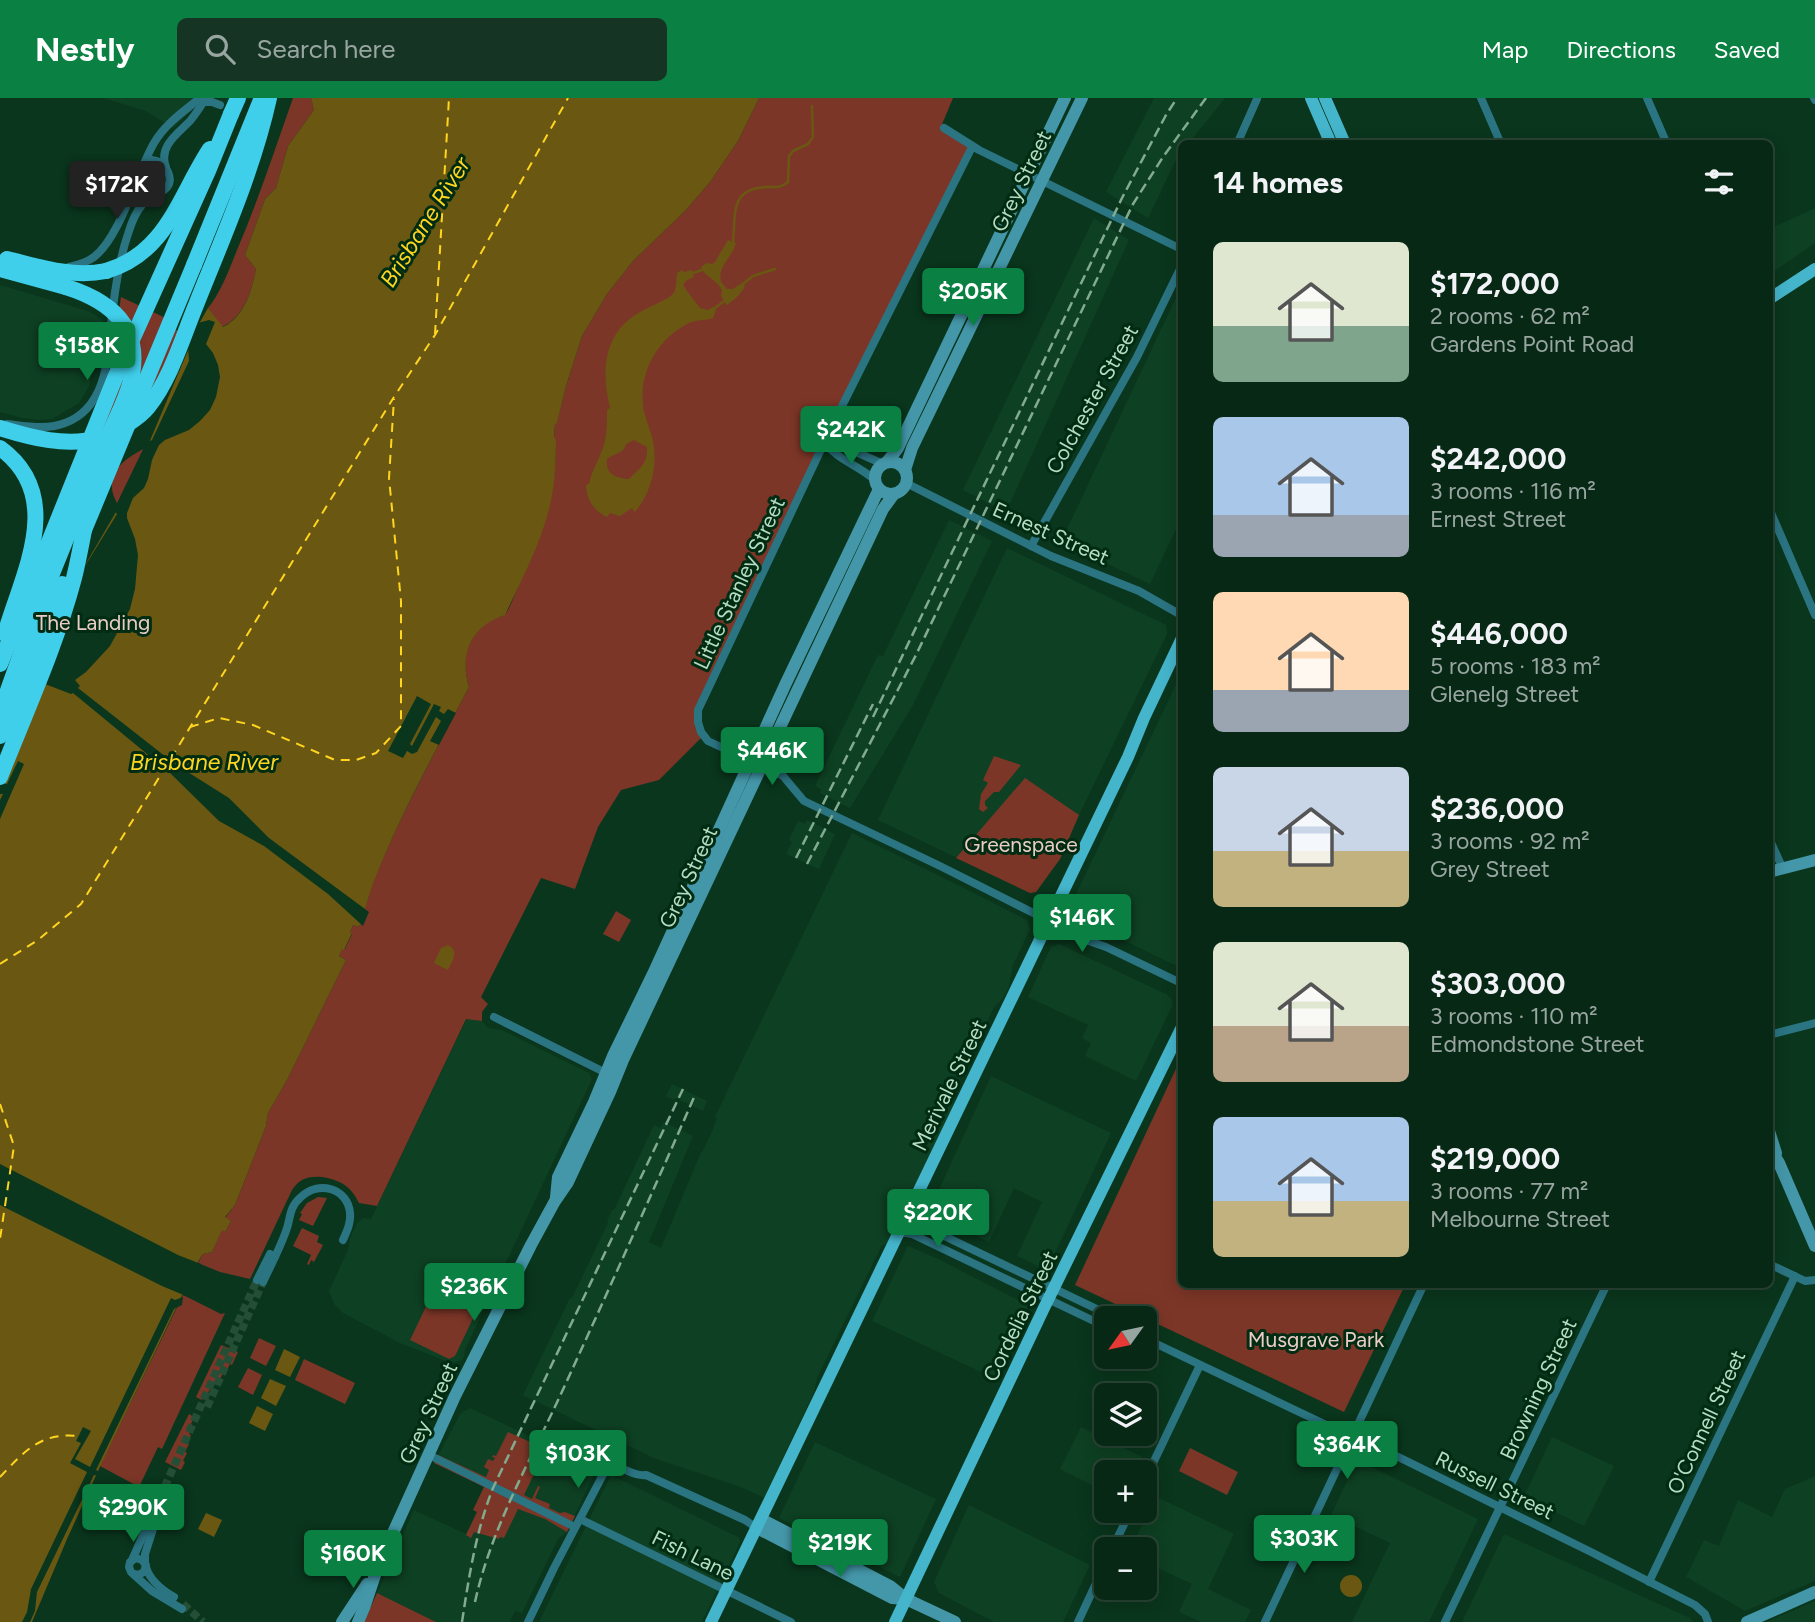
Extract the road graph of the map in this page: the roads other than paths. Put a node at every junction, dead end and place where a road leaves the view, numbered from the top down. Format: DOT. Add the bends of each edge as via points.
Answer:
graph roads {
  1 [pos="238,98"];
  2 [pos="261,98"];
  3 [pos="269,98"];
  4 [pos="1065,98"];
  5 [pos="1082,98"];
  6 [pos="1311,98"];
  7 [pos="1325,98"];
  8 [pos="1481,98"];
  9 [pos="1647,98"];
  10 [pos="203,99"];
  11 [pos="1257,99"];
  12 [pos="225,109"];
  13 [pos="944,128"];
  14 [pos="1239,140"];
  15 [pos="1329,140"];
  16 [pos="1343,140"];
  17 [pos="1499,140"];
  18 [pos="1665,140"];
  19 [pos="972,147"];
  20 [pos="144,165"];
  21 [pos="167,169"];
  22 [pos="1028,176"];
  23 [pos="1041,181"];
  24 [pos="1178,248"];
  25 [pos="2,262"];
  26 [pos="1815,269"];
  27 [pos="1178,274"];
  28 [pos="1773,296"];
  29 [pos="0,426"];
  30 [pos="825,443"];
  31 [pos="0,448"];
  32 [pos="885,463"];
  33 [pos="905,476"];
  34 [pos="877,484"];
  35 [pos="894,494"];
  36 [pos="1773,517"];
  37 [pos="84,530"];
  38 [pos="1031,545"];
  39 [pos="1178,613"];
  40 [pos="1815,615"];
  41 [pos="1178,646"];
  42 [pos="0,653"];
  43 [pos="0,664"];
  44 [pos="0,713"];
  45 [pos="0,736"];
  46 [pos="756,763"];
  47 [pos="0,777"];
  48 [pos="1773,847"];
  49 [pos="1815,860"];
  50 [pos="1783,869"];
  51 [pos="1773,871"];
  52 [pos="1049,921"];
  53 [pos="1178,983"];
  54 [pos="494,1017"];
  55 [pos="1815,1023"];
  56 [pos="1178,1034"];
  57 [pos="1773,1034"];
  58 [pos="611,1075"];
  59 [pos="1773,1144"];
  60 [pos="1773,1153"];
  61 [pos="1779,1163"];
  62 [pos="902,1227"];
  63 [pos="343,1240"];
  64 [pos="1815,1246"];
  65 [pos="1773,1266"];
  66 [pos="1795,1276"];
  67 [pos="1815,1280"];
  68 [pos="260,1281"];
  69 [pos="1422,1288"];
  70 [pos="1605,1288"];
  71 [pos="1052,1294"];
  72 [pos="1094,1309"];
  73 [pos="1094,1320"];
  74 [pos="1157,1344"];
  75 [pos="1200,1364"];
  76 [pos="1352,1436"];
  77 [pos="429,1455"];
  78 [pos="1154,1460"];
  79 [pos="1500,1508"];
  80 [pos="577,1523"];
  81 [pos="759,1523"];
  82 [pos="131,1562"];
  83 [pos="146,1565"];
  84 [pos="377,1569"];
  85 [pos="134,1574"];
  86 [pos="1649,1582"];
  87 [pos="1094,1588"];
  88 [pos="726,1590"];
  89 [pos="1815,1592"];
  90 [pos="906,1599"];
  91 [pos="342,1622"];
  92 [pos="358,1622"];
  93 [pos="528,1622"];
  94 [pos="711,1622"];
  95 [pos="791,1622"];
  96 [pos="895,1622"];
  97 [pos="955,1622"];
  98 [pos="1078,1622"];
  99 [pos="1265,1622"];
  100 [pos="1445,1622"];
  101 [pos="1708,1622"];
  102 [pos="1747,1622"];
  1 -- 12 [label="highway"];
  2 -- 37 [label="highway, bridge"];
  3 -- 29 [label="highway" via="243,185 173,361 143,413 109,434 81,442 45,439"];
  4 -- 22 [label="street, Grey Street"];
  5 -- 23 [label="street, Grey Street"];
  6 -- 15 [label="main road"];
  7 -- 16 [label="main road"];
  8 -- 17 [label="street"];
  9 -- 18 [label="street"];
  10 -- 12 [label="street"];
  10 -- 20 [label="street" via="162,132"];
  10 -- 21 [label="street" via="164,150"];
  11 -- 14 [label="street"];
  12 -- 25 [label="highway, bridge" via="175,211 158,239 134,259 84,274"];
  12 -- 43 [label="highway, bridge" via="208,172 117,373"];
  13 -- 19 [label="street"];
  19 -- 22 [label="street"];
  19 -- 30 [label="street, Little Stanley Street"];
  20 -- 21 [label="street" via="156,160"];
  20 -- 25 [label="street" via="111,235 90,260 62,267"];
  21 -- 29 [label="street" via="169,186 141,205 127,236 105,373 96,398 82,414 62,425"];
  22 -- 23 [label="street"];
  22 -- 32 [label="street, Grey Street" via="898,448"];
  23 -- 24 [label="street"];
  23 -- 33 [label="street, Grey Street" via="912,448"];
  25 -- 44 [label="highway, bridge" via="102,302 122,321 132,348 131,379 124,399"];
  26 -- 28 [label="main road"];
  27 -- 38 [label="street, Colchester Street" via="1137,357"];
  30 -- 32 [label="street"];
  30 -- 34 [label="street" via="833,454 863,470"];
  30 -- 46 [label="street, Little Stanley Street" via="698,710 698,722 708,741"];
  31 -- 42 [label="highway" via="25,474 36,507 28,562"];
  32 -- 33 [label="street" via="897,463"];
  32 -- 34 [label="street" via="876,469"];
  33 -- 35 [label="street" via="902,490"];
  33 -- 38 [label="street, Ernest Street"];
  34 -- 35 [label="street"];
  34 -- 46 [label="street, Grey Street" via="786,683"];
  35 -- 46 [label="street, Grey Street"];
  36 -- 40 [label="street"];
  37 -- 45 [label="highway"];
  37 -- 47 [label="highway" via="62,617"];
  38 -- 39 [label="street, Ernest Street" via="1139,591"];
  41 -- 52 [label="main road, Merivale Street"];
  46 -- 52 [label="street" via="783,776 804,801"];
  46 -- 58 [label="street, Grey Street" via="623,1060"];
  48 -- 50 [label="street"];
  49 -- 50 [label="street"];
  50 -- 51 [label="street"];
  52 -- 53 [label="street"];
  52 -- 62 [label="main road, Merivale Street"];
  54 -- 58 [label="street"];
  55 -- 57 [label="street"];
  56 -- 71 [label="main road, Cordelia Street"];
  58 -- 77 [label="street, Grey Street" via="568,1182 525,1255"];
  59 -- 61 [label="street"];
  60 -- 61 [label="street"];
  61 -- 64 [label="street"];
  62 -- 71 [label="street"];
  62 -- 81 [label="main road, Merivale Street"];
  63 -- 68 [label="street" via="350,1225 350,1209 332,1189 315,1188 298,1199"];
  65 -- 66 [label="street"];
  66 -- 67 [label="street"];
  66 -- 86 [label="street, O'Connell Street"];
  69 -- 76 [label="street"];
  70 -- 79 [label="street, Browning Street"];
  71 -- 72 [label="street"];
  71 -- 73 [label="street"];
  71 -- 90 [label="main road, Cordelia Street"];
  74 -- 75 [label="street, Russell Street"];
  75 -- 76 [label="street, Russell Street"];
  75 -- 78 [label="street"];
  76 -- 79 [label="street, Russell Street"];
  76 -- 99 [label="street"];
  77 -- 80 [label="street, Fish Lane"];
  77 -- 84 [label="street, Grey Street"];
  79 -- 86 [label="street, Russell Street"];
  79 -- 100 [label="street, Browning Street"];
  80 -- 81 [label="street" via="610,1466 646,1475"];
  80 -- 88 [label="street, Fish Lane"];
  80 -- 93 [label="street"];
  81 -- 88 [label="main road, Merivale Street"];
  81 -- 90 [label="street" via="892,1598"];
  82 -- 83 [label="street" via="139,1558"];
  82 -- 83 [label="street" via="149,1530"];
  82 -- 85 [label="street"];
  83 -- 85 [label="street" via="142,1574"];
  83 -- 85 [label="street" via="157,1585 183,1606 152,1591"];
  84 -- 91 [label="street, Grey Street"];
  84 -- 92 [label="street, Grey Street"];
  86 -- 101 [label="street, Russell Street" via="1700,1608"];
  87 -- 98 [label="street"];
  88 -- 94 [label="main road, Merivale Street"];
  88 -- 95 [label="street, Fish Lane"];
  89 -- 102 [label="street"];
  90 -- 96 [label="main road, Cordelia Street"];
  90 -- 97 [label="street"];
}
